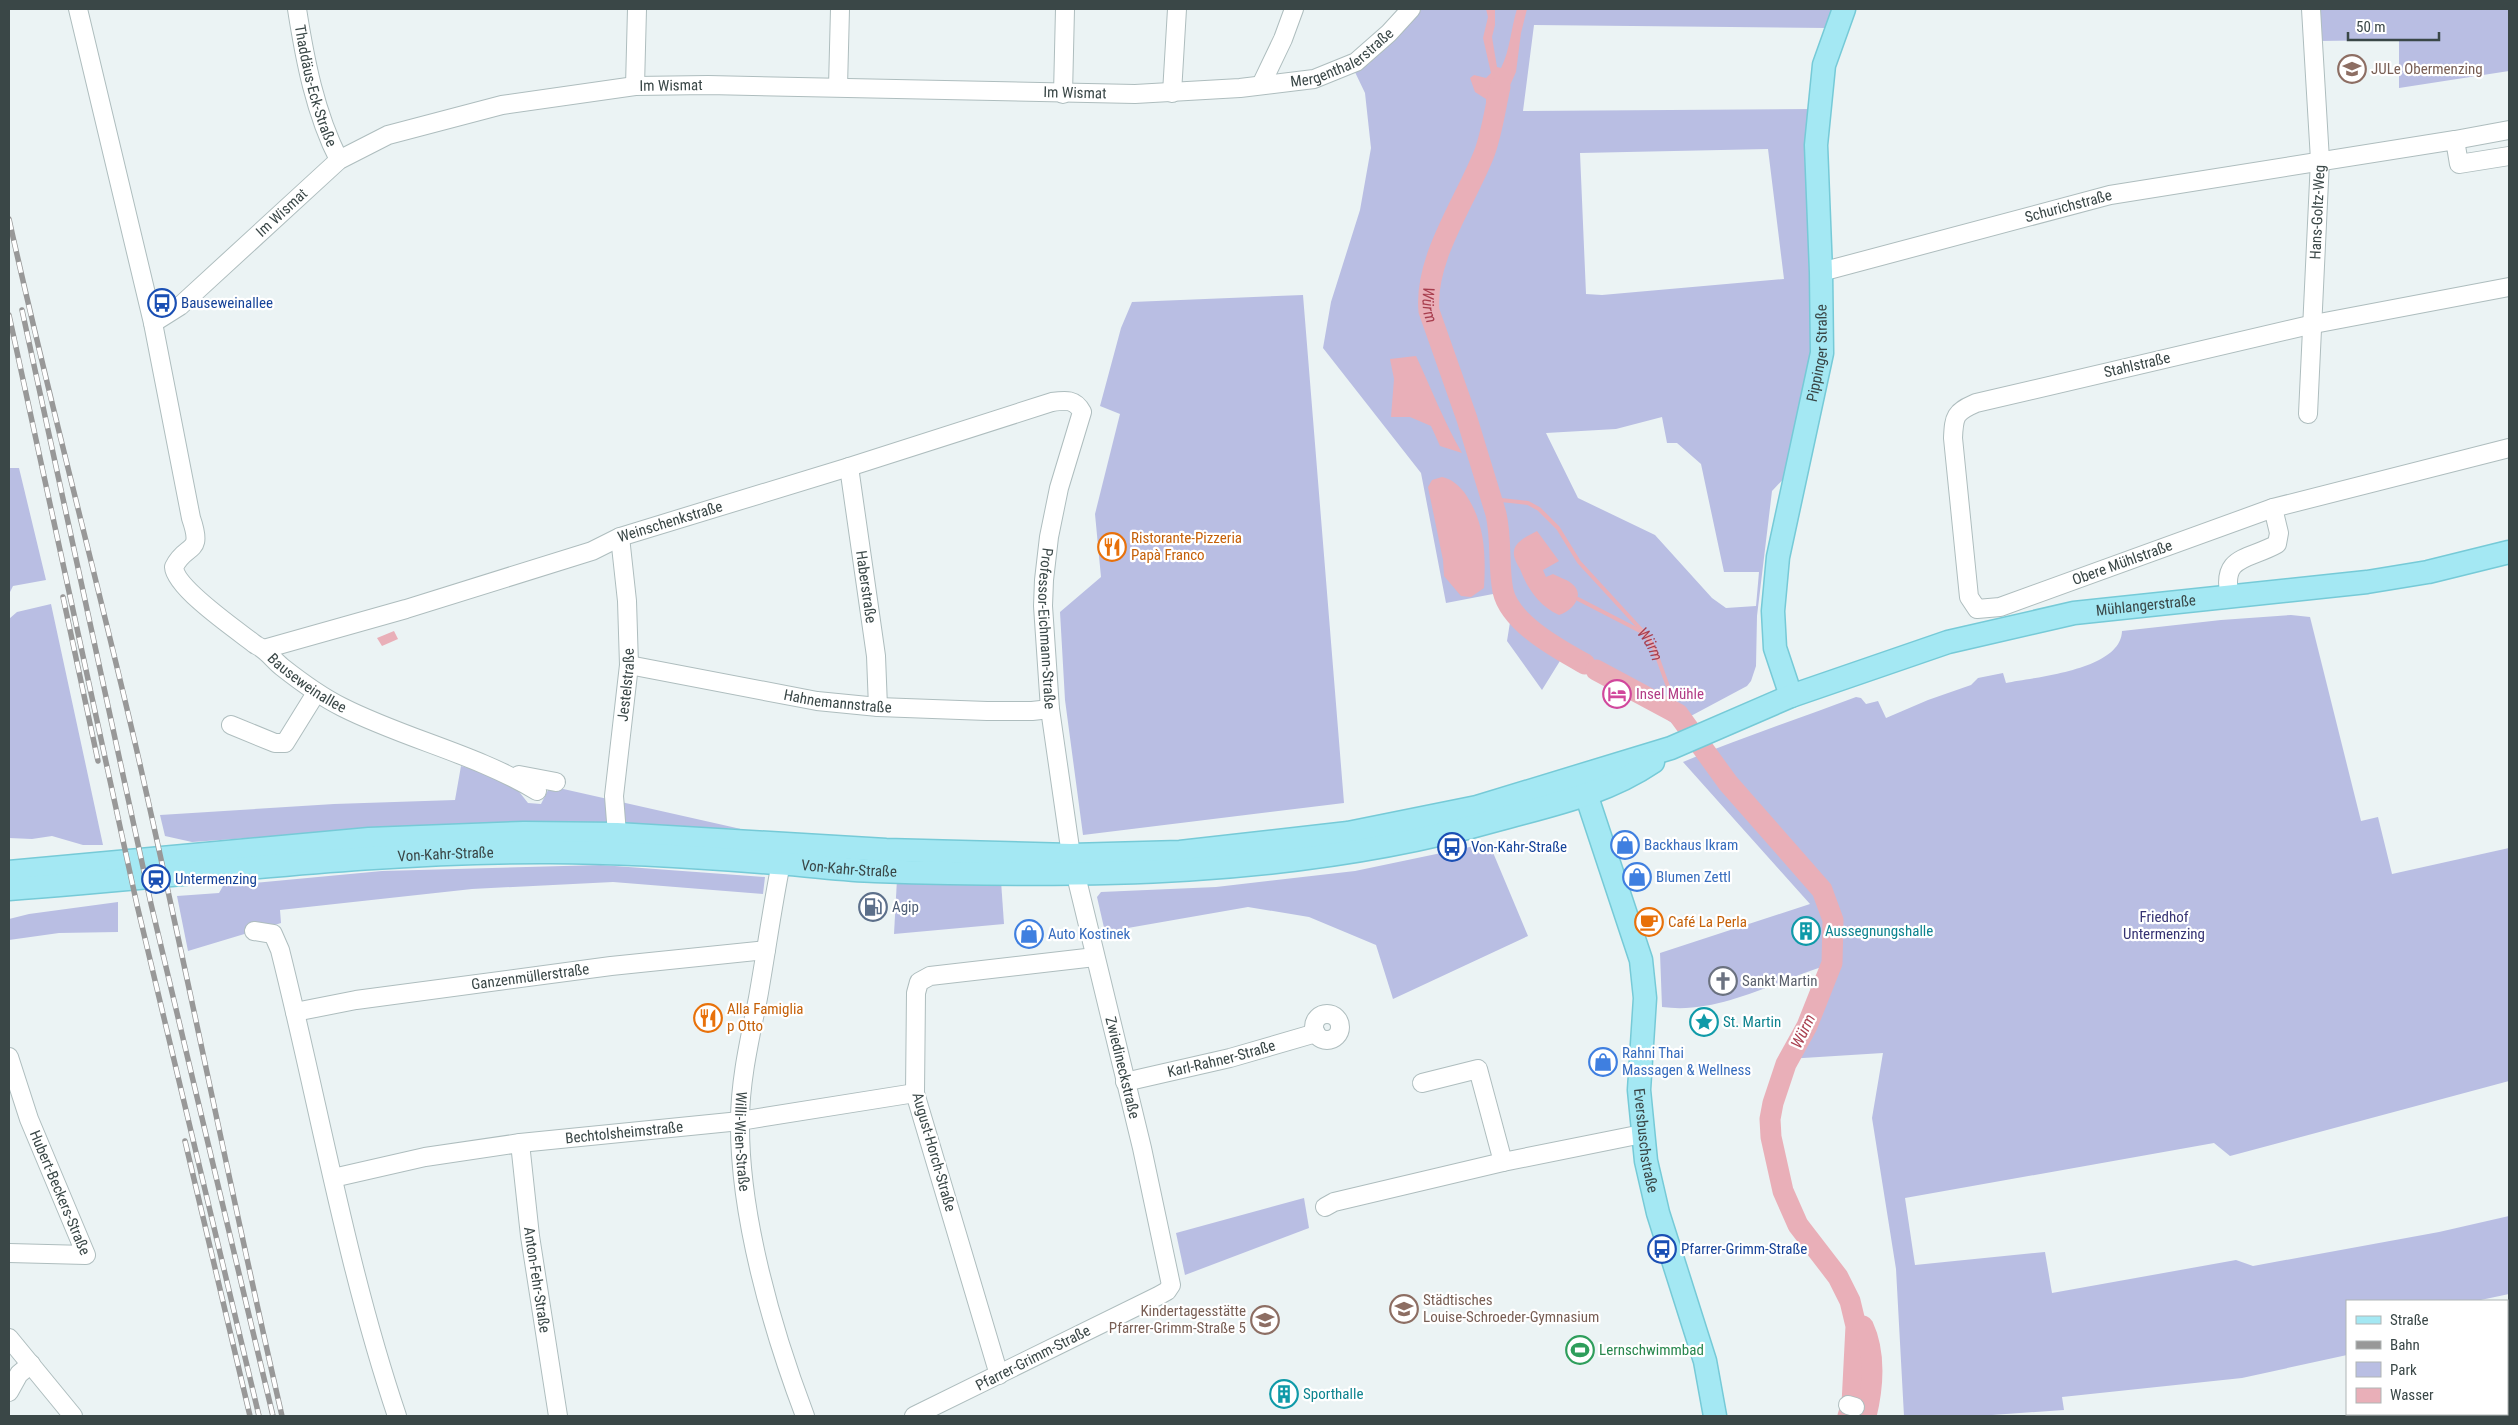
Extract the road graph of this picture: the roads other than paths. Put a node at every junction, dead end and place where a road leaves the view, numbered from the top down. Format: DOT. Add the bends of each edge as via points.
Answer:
graph roads {
  1 [pos="78,9"];
  2 [pos="299,9"];
  3 [pos="636,9"];
  4 [pos="840,9"];
  5 [pos="1065,9"];
  6 [pos="1177,9"];
  7 [pos="1294,9"];
  8 [pos="1411,9"];
  9 [pos="1844,9"];
  10 [pos="2311,9"];
  11 [pos="1261,85"];
  12 [pos="635,86"];
  13 [pos="838,87"];
  14 [pos="1172,93"];
  15 [pos="1063,94"];
  16 [pos="2509,130"];
  17 [pos="2456,140"];
  18 [pos="2509,156"];
  19 [pos="339,160"];
  20 [pos="2320,160"];
  21 [pos="1822,272"];
  22 [pos="2509,287"];
  23 [pos="153,323"];
  24 [pos="2314,324"];
  25 [pos="1078,405"];
  26 [pos="2308,414"];
  27 [pos="2509,448"];
  28 [pos="849,467"];
  29 [pos="2273,508"];
  30 [pos="620,537"];
  31 [pos="2509,552"];
  32 [pos="2230,597"];
  33 [pos="1972,604"];
  34 [pos="264,649"];
  35 [pos="629,665"];
  36 [pos="316,693"];
  37 [pos="1791,696"];
  38 [pos="878,707"];
  39 [pos="1050,709"];
  40 [pos="231,725"];
  41 [pos="506,772"];
  42 [pos="556,782"];
  43 [pos="1583,786"];
  44 [pos="537,791"];
  45 [pos="617,834"];
  46 [pos="782,863"];
  47 [pos="1074,865"];
  48 [pos="9,872"];
  49 [pos="9,889"];
  50 [pos="254,931"];
  51 [pos="766,950"];
  52 [pos="1095,957"];
  53 [pos="295,1012"];
  54 [pos="1316,1033"];
  55 [pos="9,1057"];
  56 [pos="1126,1082"];
  57 [pos="1422,1083"];
  58 [pos="915,1093"];
  59 [pos="740,1121"];
  60 [pos="1642,1134"];
  61 [pos="520,1143"];
  62 [pos="1503,1162"];
  63 [pos="333,1178"];
  64 [pos="1325,1207"];
  65 [pos="9,1253"];
  66 [pos="1172,1280"];
  67 [pos="9,1338"];
  68 [pos="31,1364"];
  69 [pos="999,1375"];
  70 [pos="9,1392"];
  71 [pos="73,1416"];
  72 [pos="397,1416"];
  73 [pos="558,1416"];
  74 [pos="805,1416"];
  75 [pos="914,1416"];
  76 [pos="1715,1416"];
  1 -- 23 [label="street, Bauseweinallee"];
  2 -- 19 [label="street, Thaddäus-Eck-Straße" via="307,67 327,136"];
  3 -- 12 [label="street"];
  4 -- 13 [label="street"];
  5 -- 15 [label="street"];
  6 -- 14 [label="street"];
  7 -- 11 [label="street" via="1284,39"];
  8 -- 11 [label="street, Mergenthalerstraße" via="1356,62 1314,79"];
  9 -- 21 [label="main road, Pippinger Straße" via="1824,65 1818,115 1816,145"];
  10 -- 20 [label="street, Hans-Goltz-Weg"];
  11 -- 14 [label="street, Im Wismat"];
  12 -- 13 [label="street, Im Wismat"];
  12 -- 19 [label="street, Im Wismat" via="493,108 388,135"];
  13 -- 15 [label="street, Im Wismat"];
  14 -- 15 [label="street, Im Wismat"];
  16 -- 17 [label="street, Schurichstraße"];
  17 -- 18 [label="street" via="2459,164"];
  17 -- 20 [label="street, Schurichstraße"];
  19 -- 23 [label="street, Im Wismat" via="180,306"];
  20 -- 21 [label="street, Schurichstraße" via="2110,195"];
  20 -- 24 [label="street, Hans-Goltz-Weg"];
  21 -- 37 [label="main road, Pippinger Straße" via="1822,353 1778,557 1772,611 1775,648"];
  22 -- 24 [label="street, Stahlstraße"];
  23 -- 34 [label="street, Bauseweinallee" via="190,518 197,536 194,548 176,562 174,573 177,580 213,613"];
  24 -- 26 [label="street, Hans-Goltz-Weg"];
  24 -- 33 [label="street, Stahlstraße" via="1976,403 1962,409 1954,418 1953,438"];
  25 -- 28 [label="street, Weinschenkstraße" via="1067,400 1052,402"];
  25 -- 39 [label="street, Professor-Eichmann-Straße" via="1082,412 1059,488 1044,580"];
  27 -- 29 [label="street, Obere Mühlstraße"];
  28 -- 30 [label="street, Weinschenkstraße"];
  28 -- 38 [label="street, Haberstraße" via="876,656"];
  29 -- 32 [label="street" via="2279,533 2277,544 2235,562 2229,570 2227,584"];
  29 -- 33 [label="street, Obere Mühlstraße" via="2000,607 1977,609"];
  30 -- 34 [label="street, Weinschenkstraße" via="592,551"];
  30 -- 35 [label="street, Jestelstraße"];
  31 -- 32 [label="main road, Mühlangerstraße" via="2476,562 2385,579"];
  32 -- 37 [label="main road, Mühlangerstraße" via="2074,613 1948,642"];
  34 -- 36 [label="street, Bauseweinallee"];
  35 -- 38 [label="street, Hahnemannstraße" via="817,701"];
  35 -- 45 [label="street, Jestelstraße" via="614,796"];
  36 -- 40 [label="street" via="285,743 275,743"];
  36 -- 41 [label="street, Bauseweinallee" via="342,708"];
  37 -- 43 [label="main road, Von-Kahr-Straße"];
  38 -- 39 [label="street, Hahnemannstraße" via="987,712"];
  39 -- 47 [label="street, Professor-Eichmann-Straße"];
  41 -- 42 [label="street, Bauseweinallee"];
  41 -- 44 [label="street, Bauseweinallee"];
  43 -- 47 [label="main road, Von-Kahr-Straße" via="1365,831"];
  43 -- 60 [label="main road, Eversbuschstraße" via="1641,964 1645,998 1639,1078"];
  45 -- 47 [label="main road, Von-Kahr-Straße"];
  45 -- 48 [label="main road, Von-Kahr-Straße" via="519,833 369,840"];
  46 -- 47 [label="main road, Von-Kahr-Straße" via="878,871"];
  46 -- 49 [label="main road, Von-Kahr-Straße" via="655,854 558,852 369,857"];
  46 -- 51 [label="street, Willi-Wien-Straße"];
  47 -- 52 [label="street, Zwiedineckstraße"];
  50 -- 53 [label="street" via="272,934 280,950"];
  51 -- 53 [label="street, Ganzenmüllerstraße" via="611,966 356,1000"];
  51 -- 59 [label="street, Willi-Wien-Straße" via="744,1076"];
  52 -- 56 [label="street, Zwiedineckstraße"];
  52 -- 58 [label="street, August-Horch-Straße" via="930,976 919,982 916,993"];
  53 -- 63 [label="street"];
  54 -- 56 [label="street, Karl-Rahner-Straße" via="1230,1058"];
  55 -- 65 [label="street, Hubert-Beckers-Straße" via="30,1119 86,1255"];
  56 -- 66 [label="street, Zwiedineckstraße"];
  57 -- 62 [label="street" via="1478,1069"];
  58 -- 59 [label="street, Bechtolsheimstraße"];
  58 -- 69 [label="street, August-Horch-Straße"];
  59 -- 61 [label="street, Bechtolsheimstraße"];
  59 -- 74 [label="street, Willi-Wien-Straße" via="742,1168 768,1306"];
  60 -- 62 [label="street"];
  60 -- 76 [label="main road, Eversbuschstraße" via="1658,1213 1705,1361"];
  61 -- 63 [label="street, Bechtolsheimstraße" via="425,1157"];
  61 -- 73 [label="street, Anton-Fehr-Straße" via="530,1236"];
  62 -- 64 [label="street" via="1348,1198"];
  63 -- 72 [label="street" via="381,1367"];
  66 -- 69 [label="street, Pfarrer-Grimm-Straße" via="1169,1289 1158,1296"];
  67 -- 68 [label="street"];
  68 -- 70 [label="street" via="18,1374"];
  68 -- 71 [label="street"];
  69 -- 75 [label="street, Pfarrer-Grimm-Straße"];
}
